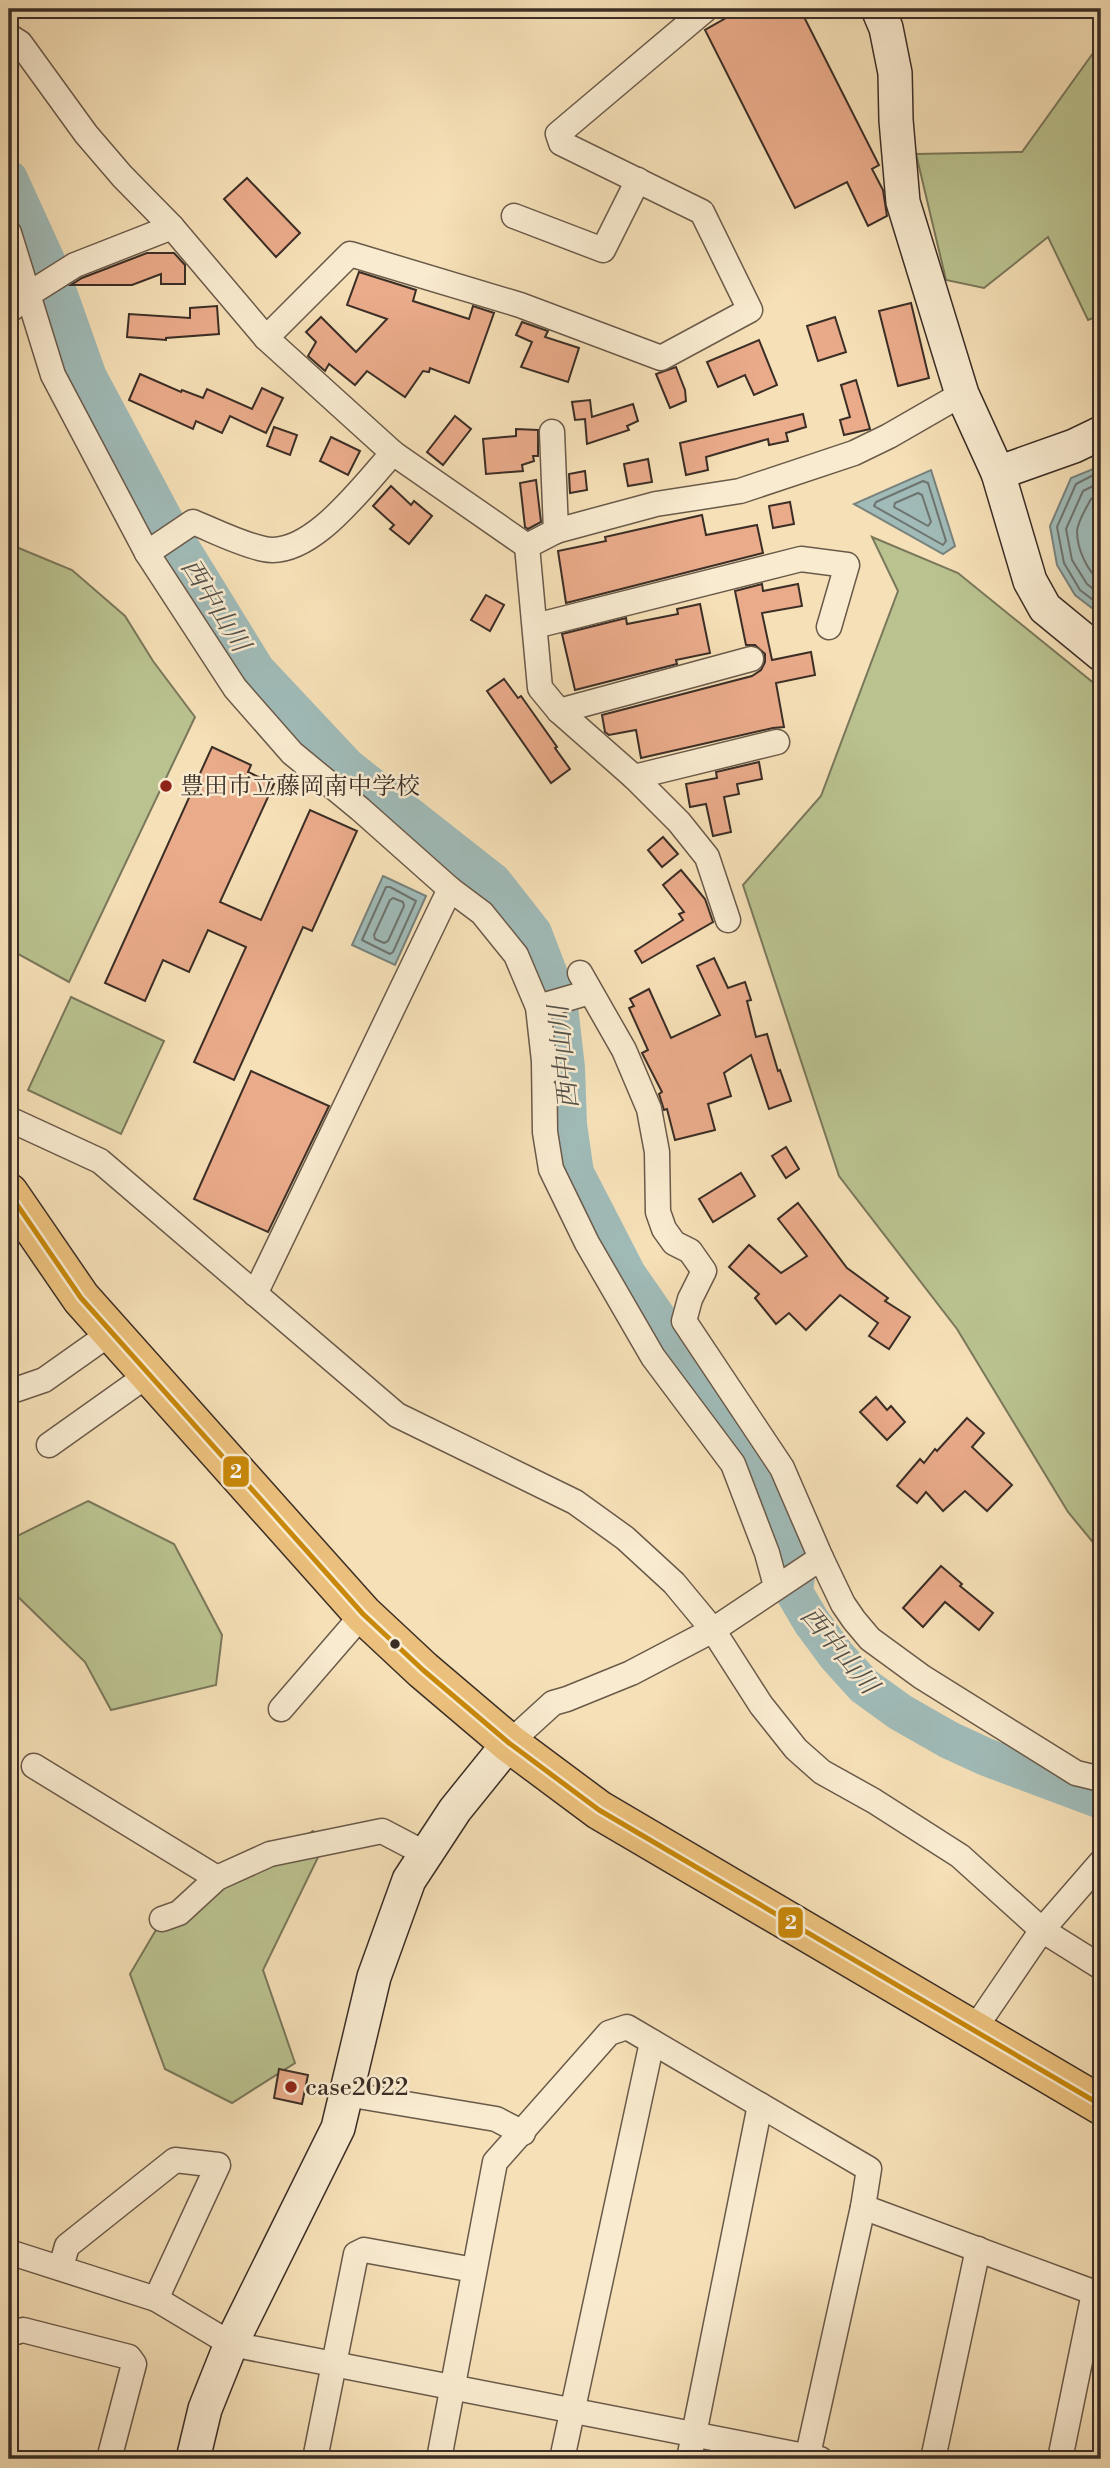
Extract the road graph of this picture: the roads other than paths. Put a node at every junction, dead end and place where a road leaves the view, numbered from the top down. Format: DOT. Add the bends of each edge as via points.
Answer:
graph roads {
  1 [pos="706,9"];
  2 [pos="878,9"];
  3 [pos="9,36"];
  4 [pos="638,180"];
  5 [pos="514,216"];
  6 [pos="172,227"];
  7 [pos="9,233"];
  8 [pos="33,292"];
  9 [pos="9,311"];
  10 [pos="266,338"];
  11 [pos="962,394"];
  12 [pos="552,432"];
  13 [pos="1101,433"];
  14 [pos="393,453"];
  15 [pos="998,473"];
  16 [pos="556,531"];
  17 [pos="527,546"];
  18 [pos="151,550"];
  19 [pos="535,626"];
  20 [pos="829,627"];
  21 [pos="1101,654"];
  22 [pos="751,659"];
  23 [pos="559,711"];
  24 [pos="777,742"];
  25 [pos="634,777"];
  26 [pos="450,889"];
  27 [pos="728,920"];
  28 [pos="542,1005"];
  29 [pos="9,1119"];
  30 [pos="9,1193"];
  31 [pos="255,1294"];
  32 [pos="112,1332"];
  33 [pos="149,1374"];
  34 [pos="9,1392"];
  35 [pos="48,1445"];
  36 [pos="821,1558"];
  37 [pos="781,1584"];
  38 [pos="363,1614"];
  39 [pos="713,1630"];
  40 [pos="281,1709"];
  41 [pos="509,1743"];
  42 [pos="34,1766"];
  43 [pos="1101,1779"];
  44 [pos="426,1854"];
  45 [pos="1101,1862"];
  46 [pos="217,1878"];
  47 [pos="162,1919"];
  48 [pos="1042,1930"];
  49 [pos="1101,1967"];
  50 [pos="973,2031"];
  51 [pos="652,2042"];
  52 [pos="346,2094"];
  53 [pos="761,2105"];
  54 [pos="1101,2105"];
  55 [pos="523,2133"];
  56 [pos="863,2207"];
  57 [pos="978,2249"];
  58 [pos="9,2252"];
  59 [pos="61,2267"];
  60 [pos="474,2270"];
  61 [pos="1098,2294"];
  62 [pos="156,2299"];
  63 [pos="9,2334"];
  64 [pos="231,2344"];
  65 [pos="333,2365"];
  66 [pos="454,2387"];
  67 [pos="571,2410"];
  68 [pos="694,2434"];
  69 [pos="812,2458"];
  70 [pos="109,2459"];
  71 [pos="193,2459"];
  72 [pos="315,2459"];
  73 [pos="439,2459"];
  74 [pos="562,2459"];
  75 [pos="689,2459"];
  76 [pos="933,2459"];
  77 [pos="1060,2459"];
  1 -- 4 [label="street" via="558,134 561,143"];
  2 -- 11 [label="street" via="895,73 903,202"];
  3 -- 6 [label="street" via="20,43 121,176"];
  4 -- 5 [label="street" via="603,250"];
  4 -- 10 [label="street" via="702,212 750,310 662,358 520,305 350,254"];
  6 -- 8 [label="street" via="75,265"];
  6 -- 10 [label="street"];
  7 -- 8 [label="street"];
  8 -- 9 [label="street"];
  8 -- 18 [label="street" via="52,375"];
  10 -- 14 [label="street"];
  11 -- 15 [label="street"];
  11 -- 16 [label="street" via="854,453 740,491 656,504"];
  12 -- 16 [label="street"];
  13 -- 15 [label="street"];
  14 -- 17 [label="street"];
  14 -- 18 [label="street" via="322,530 293,547 265,550 192,522"];
  15 -- 21 [label="street" via="1030,581 1045,608"];
  16 -- 17 [label="street"];
  17 -- 19 [label="street"];
  18 -- 26 [label="street" via="235,688 292,753"];
  19 -- 20 [label="street" via="801,559 847,565"];
  19 -- 23 [label="street" via="540,688"];
  22 -- 23 [label="street"];
  23 -- 25 [label="street"];
  24 -- 25 [label="street"];
  25 -- 27 [label="street" via="707,858"];
  26 -- 28 [label="street" via="482,913 516,955"];
  26 -- 31 [label="street"];
  28 -- 36 [label="street" via="583,987 624,1050 649,1109 657,1152 658,1212 664,1229 674,1243 690,1251 704,1271 684,1321 782,1468"];
  28 -- 37 [label="street" via="545,1132 551,1168 587,1243 653,1357 733,1464"];
  29 -- 31 [label="street" via="100,1161"];
  30 -- 32 [label="highway" via="81,1298"];
  31 -- 39 [label="street" via="397,1415 575,1502 625,1538 674,1583"];
  32 -- 33 [label="highway"];
  32 -- 34 [label="street" via="44,1380"];
  33 -- 35 [label="street"];
  33 -- 38 [label="highway"];
  36 -- 37 [label="street"];
  36 -- 43 [label="street" via="843,1604 870,1639 1076,1773"];
  37 -- 39 [label="street"];
  38 -- 40 [label="street"];
  38 -- 41 [label="highway"];
  39 -- 41 [label="street" via="631,1673 553,1703"];
  39 -- 48 [label="street" via="761,1705 796,1749 822,1772 960,1856"];
  41 -- 44 [label="street"];
  41 -- 50 [label="highway" via="599,1810"];
  42 -- 46 [label="street"];
  44 -- 46 [label="street" via="382,1831 270,1854"];
  44 -- 52 [label="street" via="409,1880 374,1977"];
  45 -- 48 [label="street"];
  46 -- 47 [label="street" via="178,1913"];
  48 -- 49 [label="street"];
  48 -- 50 [label="street"];
  50 -- 54 [label="highway"];
  51 -- 53 [label="street"];
  51 -- 55 [label="street" via="627,2027 609,2032"];
  51 -- 67 [label="street"];
  52 -- 55 [label="street" via="496,2119"];
  52 -- 64 [label="street" via="338,2128"];
  53 -- 56 [label="street" via="869,2169"];
  53 -- 68 [label="street"];
  55 -- 60 [label="street" via="495,2162"];
  56 -- 57 [label="street"];
  56 -- 69 [label="street"];
  57 -- 61 [label="street"];
  57 -- 76 [label="street"];
  58 -- 59 [label="street"];
  59 -- 62 [label="street"];
  59 -- 62 [label="street" via="67,2246 175,2160 218,2165"];
  60 -- 65 [label="street" via="364,2250 356,2255"];
  60 -- 66 [label="street"];
  61 -- 77 [label="street"];
  62 -- 64 [label="street"];
  63 -- 70 [label="street" via="23,2330 129,2357 134,2364"];
  64 -- 65 [label="street"];
  64 -- 71 [label="street" via="205,2409"];
  65 -- 66 [label="street"];
  65 -- 72 [label="street"];
  66 -- 67 [label="street"];
  66 -- 73 [label="street"];
  67 -- 68 [label="street"];
  67 -- 74 [label="street"];
  68 -- 69 [label="street"];
  68 -- 75 [label="street"];
}
